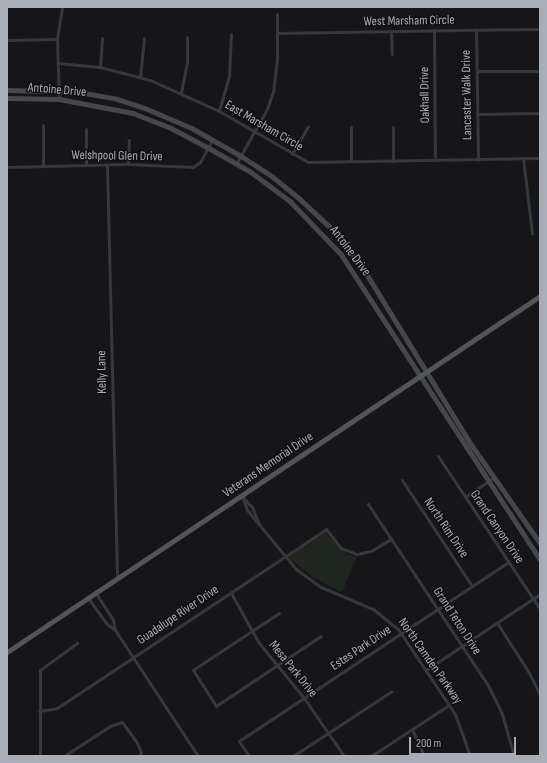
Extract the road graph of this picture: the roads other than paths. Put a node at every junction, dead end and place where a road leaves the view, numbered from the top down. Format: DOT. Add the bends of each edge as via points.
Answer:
graph roads {
  1 [pos="62,7"];
  2 [pos="277,14"];
  3 [pos="476,29"];
  4 [pos="540,29"];
  5 [pos="434,30"];
  6 [pos="391,31"];
  7 [pos="278,32"];
  8 [pos="231,34"];
  9 [pos="187,37"];
  10 [pos="102,38"];
  11 [pos="144,38"];
  12 [pos="57,39"];
  13 [pos="7,40"];
  14 [pos="392,54"];
  15 [pos="58,63"];
  16 [pos="100,67"];
  17 [pos="540,70"];
  18 [pos="477,71"];
  19 [pos="140,77"];
  20 [pos="7,90"];
  21 [pos="59,90"];
  22 [pos="181,93"];
  23 [pos="7,98"];
  24 [pos="59,99"];
  25 [pos="137,105"];
  26 [pos="219,112"];
  27 [pos="540,113"];
  28 [pos="134,114"];
  29 [pos="478,114"];
  30 [pos="43,125"];
  31 [pos="308,126"];
  32 [pos="351,127"];
  33 [pos="393,127"];
  34 [pos="86,129"];
  35 [pos="255,132"];
  36 [pos="129,140"];
  37 [pos="212,140"];
  38 [pos="209,148"];
  39 [pos="292,154"];
  40 [pos="241,156"];
  41 [pos="523,158"];
  42 [pos="540,158"];
  43 [pos="435,160"];
  44 [pos="478,160"];
  45 [pos="393,161"];
  46 [pos="351,162"];
  47 [pos="128,164"];
  48 [pos="236,164"];
  49 [pos="86,165"];
  50 [pos="107,165"];
  51 [pos="43,166"];
  52 [pos="7,167"];
  53 [pos="532,233"];
  54 [pos="540,296"];
  55 [pos="426,372"];
  56 [pos="420,376"];
  57 [pos="466,436"];
  58 [pos="461,440"];
  59 [pos="438,456"];
  60 [pos="495,477"];
  61 [pos="402,480"];
  62 [pos="488,482"];
  63 [pos="242,496"];
  64 [pos="465,497"];
  65 [pos="368,504"];
  66 [pos="259,524"];
  67 [pos="391,539"];
  68 [pos="540,543"];
  69 [pos="284,557"];
  70 [pos="540,559"];
  71 [pos="508,562"];
  72 [pos="117,578"];
  73 [pos="472,586"];
  74 [pos="95,592"];
  75 [pos="231,592"];
  76 [pos="540,594"];
  77 [pos="88,597"];
  78 [pos="533,599"];
  79 [pos="437,609"];
  80 [pos="540,609"];
  81 [pos="279,613"];
  82 [pos="497,623"];
  83 [pos="115,630"];
  84 [pos="252,631"];
  85 [pos="401,633"];
  86 [pos="321,636"];
  87 [pos="77,642"];
  88 [pos="461,646"];
  89 [pos="7,652"];
  90 [pos="133,658"];
  91 [pos="276,665"];
  92 [pos="426,670"];
  93 [pos="392,691"];
  94 [pos="540,695"];
  95 [pos="304,698"];
  96 [pos="449,705"];
  97 [pos="40,712"];
  98 [pos="412,729"];
  99 [pos="329,733"];
  100 [pos="40,756"];
  101 [pos="64,756"];
  102 [pos="139,756"];
  103 [pos="198,756"];
  104 [pos="249,756"];
  105 [pos="293,756"];
  106 [pos="344,756"];
  107 [pos="371,756"];
  108 [pos="424,756"];
  109 [pos="470,756"];
  110 [pos="514,756"];
  1 -- 12 [label="street"];
  2 -- 7 [label="street"];
  3 -- 4 [label="street, West Marsham Circle"];
  3 -- 5 [label="street, West Marsham Circle"];
  3 -- 18 [label="street, Lancaster Walk Drive"];
  5 -- 6 [label="street, West Marsham Circle"];
  5 -- 43 [label="street, Oakhall Drive"];
  6 -- 7 [label="street, West Marsham Circle"];
  6 -- 14 [label="street"];
  7 -- 35 [label="street" via="273,92"];
  8 -- 26 [label="street" via="229,76"];
  9 -- 22 [label="street"];
  10 -- 16 [label="street"];
  11 -- 19 [label="street"];
  12 -- 13 [label="street"];
  12 -- 15 [label="street"];
  15 -- 16 [label="street, East Marsham Circle"];
  15 -- 21 [label="street"];
  16 -- 19 [label="street, East Marsham Circle"];
  17 -- 18 [label="street"];
  18 -- 29 [label="street, Lancaster Walk Drive"];
  19 -- 22 [label="street, East Marsham Circle"];
  20 -- 21 [label="main road, Antoine Drive"];
  21 -- 24 [label="street"];
  21 -- 25 [label="main road, Antoine Drive"];
  22 -- 26 [label="street, East Marsham Circle"];
  23 -- 24 [label="main road, Antoine Drive"];
  24 -- 28 [label="main road, Antoine Drive"];
  25 -- 28 [label="main road"];
  25 -- 37 [label="main road, Antoine Drive" via="178,121"];
  26 -- 35 [label="street, East Marsham Circle"];
  27 -- 29 [label="street"];
  28 -- 38 [label="main road, Antoine Drive" via="171,128"];
  29 -- 44 [label="street, Lancaster Walk Drive"];
  30 -- 51 [label="street"];
  31 -- 39 [label="street"];
  32 -- 46 [label="street"];
  33 -- 45 [label="street"];
  34 -- 49 [label="street"];
  35 -- 39 [label="street, East Marsham Circle"];
  35 -- 40 [label="street"];
  36 -- 47 [label="street"];
  37 -- 38 [label="street, Welshpool Glen Drive"];
  37 -- 40 [label="main road, Antoine Drive"];
  38 -- 47 [label="street, Welshpool Glen Drive" via="200,162 193,167"];
  38 -- 48 [label="main road, Antoine Drive"];
  39 -- 46 [label="street, East Marsham Circle" via="308,162"];
  40 -- 48 [label="street"];
  40 -- 55 [label="main road, Antoine Drive" via="282,184 340,238 369,277"];
  41 -- 42 [label="street, East Marsham Circle"];
  41 -- 44 [label="street, East Marsham Circle"];
  41 -- 53 [label="street"];
  43 -- 44 [label="street, East Marsham Circle"];
  43 -- 45 [label="street, East Marsham Circle"];
  45 -- 46 [label="street, East Marsham Circle"];
  47 -- 50 [label="street, Welshpool Glen Drive"];
  48 -- 56 [label="main road, Antoine Drive" via="290,201 338,250"];
  49 -- 50 [label="street, Welshpool Glen Drive"];
  49 -- 51 [label="street, Welshpool Glen Drive"];
  50 -- 72 [label="street, Kelly Lane"];
  51 -- 52 [label="street, Welshpool Glen Drive"];
  54 -- 55 [label="main road, Veterans Memorial Drive"];
  55 -- 56 [label="main road, Veterans Memorial Drive"];
  55 -- 57 [label="main road, Antoine Drive"];
  56 -- 58 [label="main road, Antoine Drive"];
  56 -- 63 [label="main road, Veterans Memorial Drive"];
  57 -- 58 [label="main road"];
  57 -- 60 [label="main road, Antoine Drive"];
  58 -- 62 [label="main road, Antoine Drive"];
  59 -- 64 [label="street, Grand Canyon Drive"];
  60 -- 62 [label="street"];
  60 -- 68 [label="main road, Antoine Drive"];
  61 -- 73 [label="street, North Rim Drive"];
  62 -- 64 [label="street"];
  62 -- 70 [label="main road, Antoine Drive"];
  63 -- 66 [label="street, North Camden Parkway" via="252,507"];
  63 -- 66 [label="street, North Camden Parkway" via="247,510"];
  63 -- 72 [label="main road, Veterans Memorial Drive"];
  64 -- 71 [label="street, Grand Canyon Drive"];
  65 -- 67 [label="street, Grand Teton Drive"];
  66 -- 69 [label="street, North Camden Parkway"];
  67 -- 69 [label="street, Guadalupe River Drive" via="371,551 358,554 338,546 326,529"];
  67 -- 79 [label="street, Grand Teton Drive"];
  69 -- 75 [label="street, Guadalupe River Drive"];
  69 -- 85 [label="street, North Camden Parkway" via="321,587 384,615"];
  71 -- 73 [label="street, Estes Park Drive"];
  71 -- 78 [label="street, Grand Canyon Drive"];
  72 -- 74 [label="main road, Veterans Memorial Drive"];
  73 -- 79 [label="street, Estes Park Drive"];
  74 -- 77 [label="main road, Veterans Memorial Drive"];
  74 -- 83 [label="street" via="113,620"];
  75 -- 84 [label="street, Mesa Park Drive"];
  75 -- 90 [label="street, Guadalupe River Drive"];
  76 -- 78 [label="street"];
  77 -- 83 [label="street" via="107,624"];
  77 -- 89 [label="main road, Veterans Memorial Drive"];
  78 -- 80 [label="street, Grand Canyon Drive"];
  78 -- 82 [label="street"];
  79 -- 85 [label="street, Estes Park Drive"];
  79 -- 88 [label="street, Grand Teton Drive"];
  81 -- 84 [label="street"];
  82 -- 88 [label="street"];
  82 -- 94 [label="street" via="528,671"];
  83 -- 90 [label="street"];
  84 -- 91 [label="street, Mesa Park Drive"];
  84 -- 91 [label="street" via="193,670 216,706"];
  85 -- 92 [label="street, North Camden Parkway"];
  85 -- 95 [label="street, Estes Park Drive"];
  86 -- 91 [label="street"];
  87 -- 97 [label="street" via="40,670"];
  88 -- 92 [label="street"];
  88 -- 110 [label="street, Grand Teton Drive" via="498,704"];
  90 -- 97 [label="street, Guadalupe River Drive" via="54,710"];
  90 -- 103 [label="street"];
  91 -- 95 [label="street, Mesa Park Drive"];
  92 -- 96 [label="street, North Camden Parkway"];
  93 -- 99 [label="street"];
  95 -- 99 [label="street, Mesa Park Drive"];
  95 -- 104 [label="street, Estes Park Drive" via="239,742"];
  96 -- 98 [label="street"];
  96 -- 109 [label="street, North Camden Parkway" via="463,731"];
  97 -- 100 [label="street"];
  98 -- 107 [label="street"];
  98 -- 108 [label="street"];
  99 -- 105 [label="street"];
  99 -- 106 [label="street, Mesa Park Drive"];
  101 -- 102 [label="street" via="110,726 122,722 141,752"];
}
